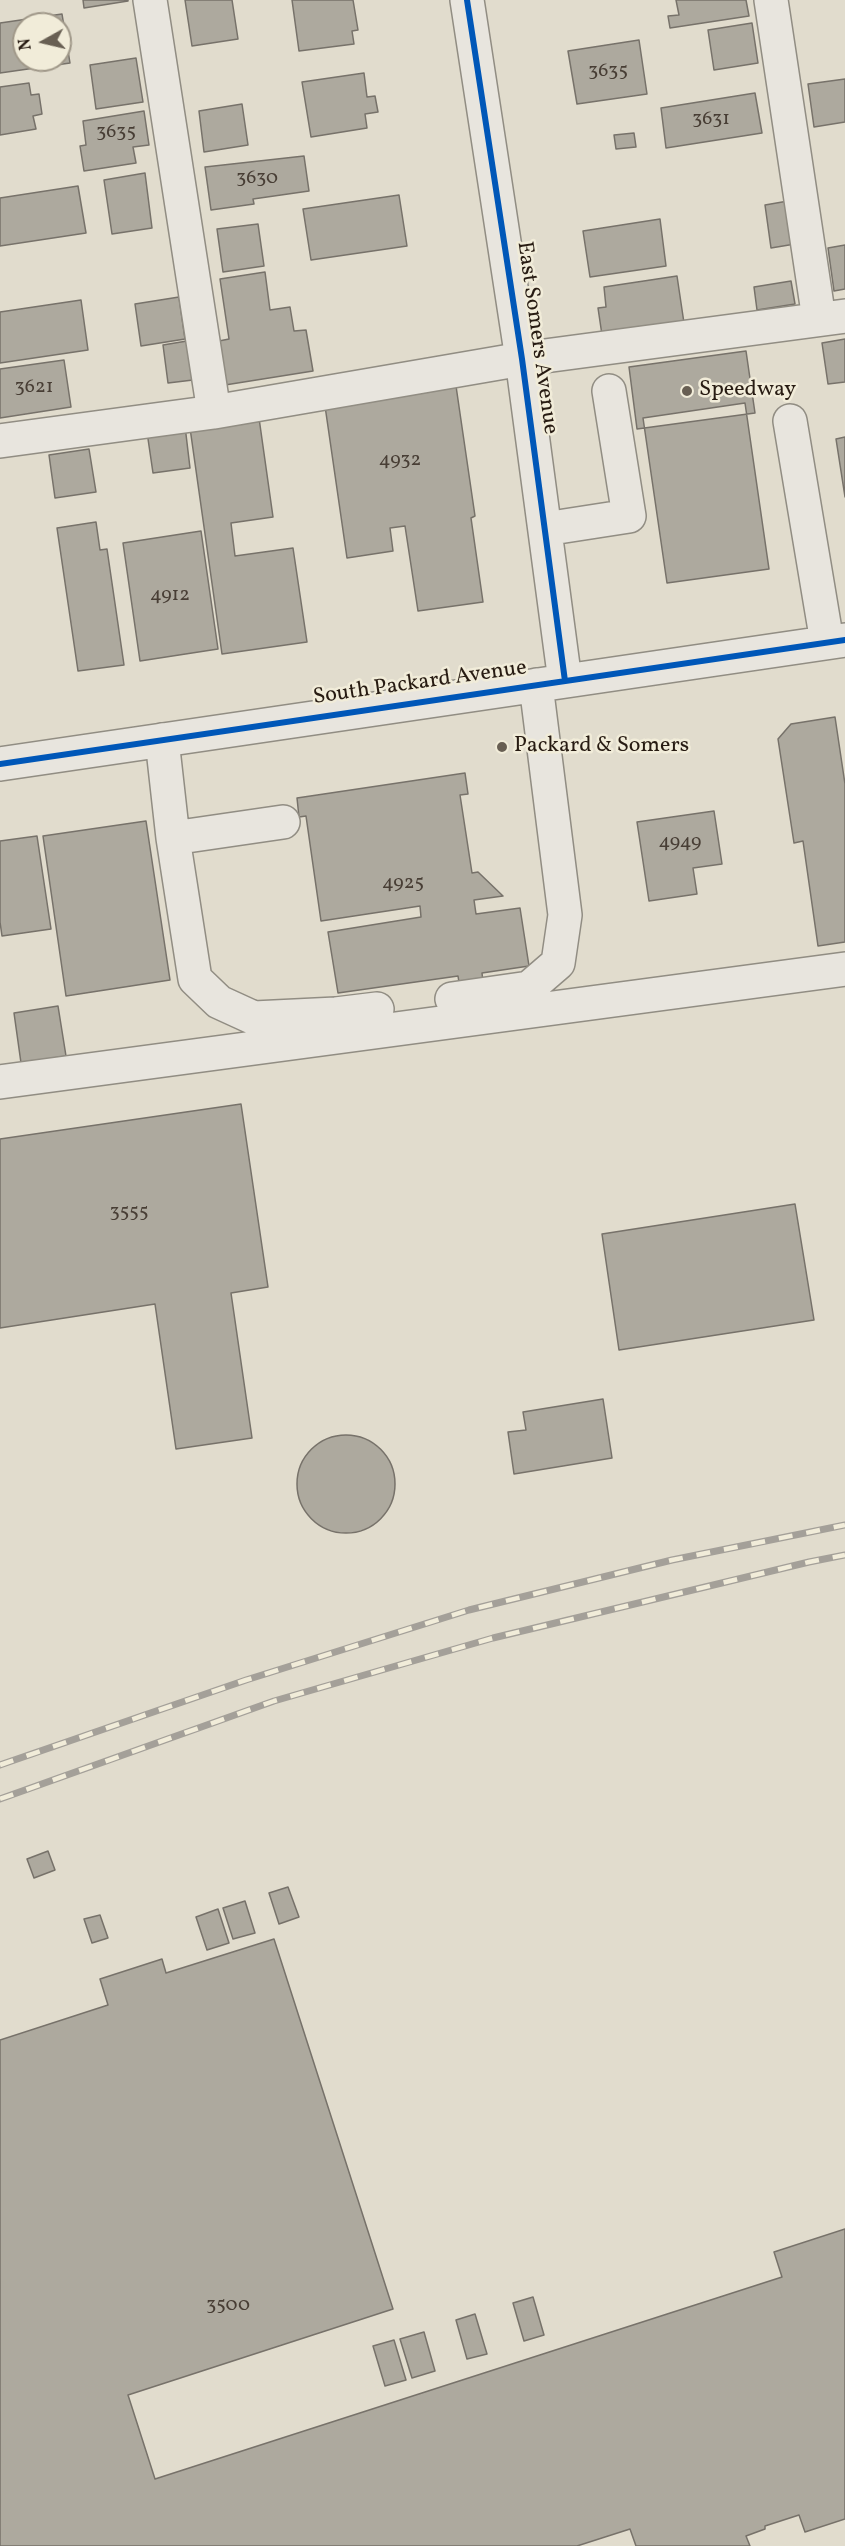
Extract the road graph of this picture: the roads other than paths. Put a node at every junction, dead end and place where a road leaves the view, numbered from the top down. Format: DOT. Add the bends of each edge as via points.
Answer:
graph roads {
  1 [pos="150,0"];
  2 [pos="467,0"];
  3 [pos="771,0"];
  4 [pos="832,317"];
  5 [pos="522,359"];
  6 [pos="609,391"];
  7 [pos="214,412"];
  8 [pos="790,421"];
  9 [pos="0,441"];
  10 [pos="545,529"];
  11 [pos="836,641"];
  12 [pos="551,683"];
  13 [pos="162,740"];
  14 [pos="0,764"];
  15 [pos="283,822"];
  16 [pos="174,838"];
  17 [pos="845,969"];
  18 [pos="0,1082"];
  1 -- 7 [label="street"];
  2 -- 5 [label="street, East Somers Avenue"];
  3 -- 4 [label="street"];
  4 -- 5 [label="street"];
  5 -- 7 [label="street"];
  5 -- 10 [label="street, East Somers Avenue"];
  6 -- 10 [label="street" via="629,516"];
  7 -- 9 [label="street"];
  8 -- 11 [label="street"];
  10 -- 12 [label="street, East Somers Avenue"];
  11 -- 12 [label="street, South Packard Avenue"];
  12 -- 13 [label="street, South Packard Avenue"];
  12 -- 16 [label="street, East Somers Avenue" via="565,915 558,963 529,988 336,1014 254,1018 219,1002 195,979"];
  13 -- 14 [label="street, South Packard Avenue"];
  13 -- 16 [label="street, East Somers Avenue"];
  15 -- 16 [label="street"];
  17 -- 18 [label="street"];
}
